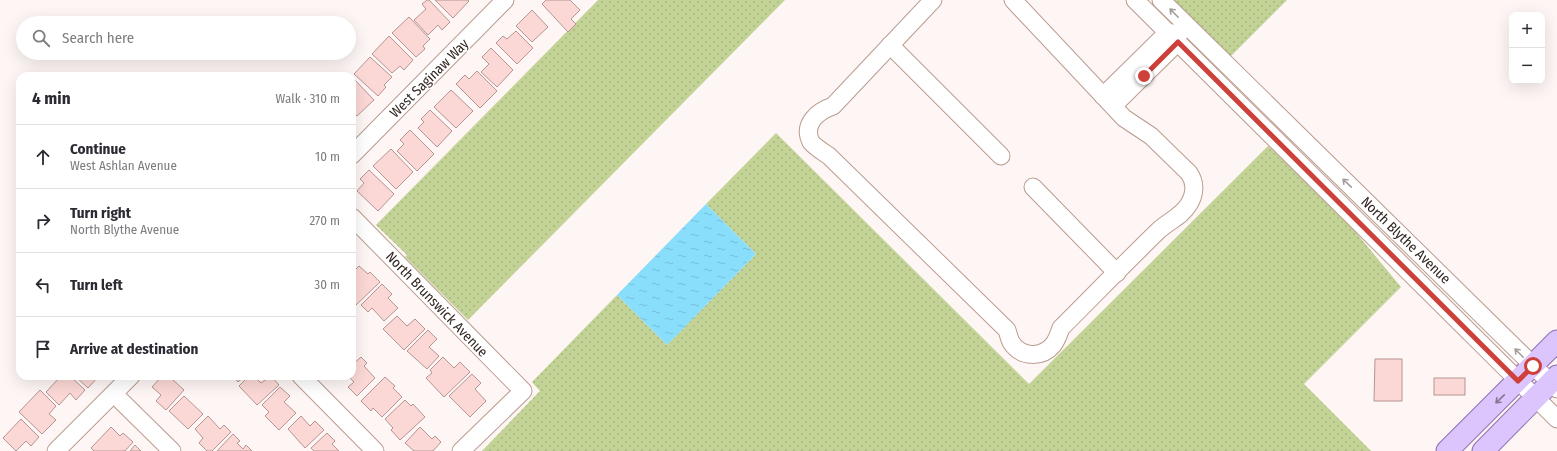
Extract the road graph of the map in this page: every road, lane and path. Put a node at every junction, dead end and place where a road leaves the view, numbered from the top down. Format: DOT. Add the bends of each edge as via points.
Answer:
graph roads {
  1 [pos="505,0"];
  2 [pos="933,0"];
  3 [pos="1013,0"];
  4 [pos="1135,0"];
  5 [pos="1161,0"];
  6 [pos="1173,38"];
  7 [pos="890,45"];
  8 [pos="1254,92"];
  9 [pos="1108,101"];
  10 [pos="356,151"];
  11 [pos="1001,156"];
  12 [pos="1033,187"];
  13 [pos="356,221"];
  14 [pos="1117,273"];
  15 [pos="1557,341"];
  16 [pos="1533,366"];
  17 [pos="127,380"];
  18 [pos="305,380"];
  19 [pos="1518,381"];
  20 [pos="1555,383"];
  21 [pos="114,394"];
  22 [pos="1536,398"];
  23 [pos="1557,419"];
  24 [pos="56,451"];
  25 [pos="172,451"];
  26 [pos="374,451"];
  27 [pos="461,451"];
  28 [pos="1447,451"];
  29 [pos="1483,451"];
  1 -- 10 [label="street, West Saginaw Way"];
  2 -- 7 [label="street"];
  3 -- 9 [label="street"];
  4 -- 6 [label="street, North Blythe Avenue"];
  8 -- 5 [label="street, North Blythe Avenue, one-way"];
  6 -- 8 [label="street, North Blythe Avenue" via="1177,32 1186,36 1236,85"];
  6 -- 9 [label="street" via="1162,38 1138,71"];
  6 -- 19 [label="street, North Blythe Avenue"];
  7 -- 11 [label="street"];
  7 -- 14 [label="street" via="833,106 815,116 809,125 808,133 812,142 1007,330 1011,342 1026,354 1037,355 1047,351 1054,344 1061,328"];
  16 -- 8 [label="street, North Blythe Avenue, one-way"];
  9 -- 14 [label="street" via="1124,118 1151,136 1194,180 1193,196 1183,211"];
  12 -- 14 [label="street"];
  13 -- 27 [label="street, North Brunswick Avenue" via="523,391"];
  15 -- 16 [label="main road"];
  16 -- 19 [label="main road"];
  16 -- 20 [label="street, North Blythe Avenue"];
  17 -- 21 [label="street"];
  18 -- 26 [label="street"];
  19 -- 22 [label="street, North Blythe Avenue"];
  19 -- 28 [label="main road, one-way"];
  20 -- 22 [label="main road"];
  21 -- 24 [label="street"];
  21 -- 25 [label="street"];
  22 -- 23 [label="street, North Blythe Avenue"];
  22 -- 29 [label="main road"];
}
